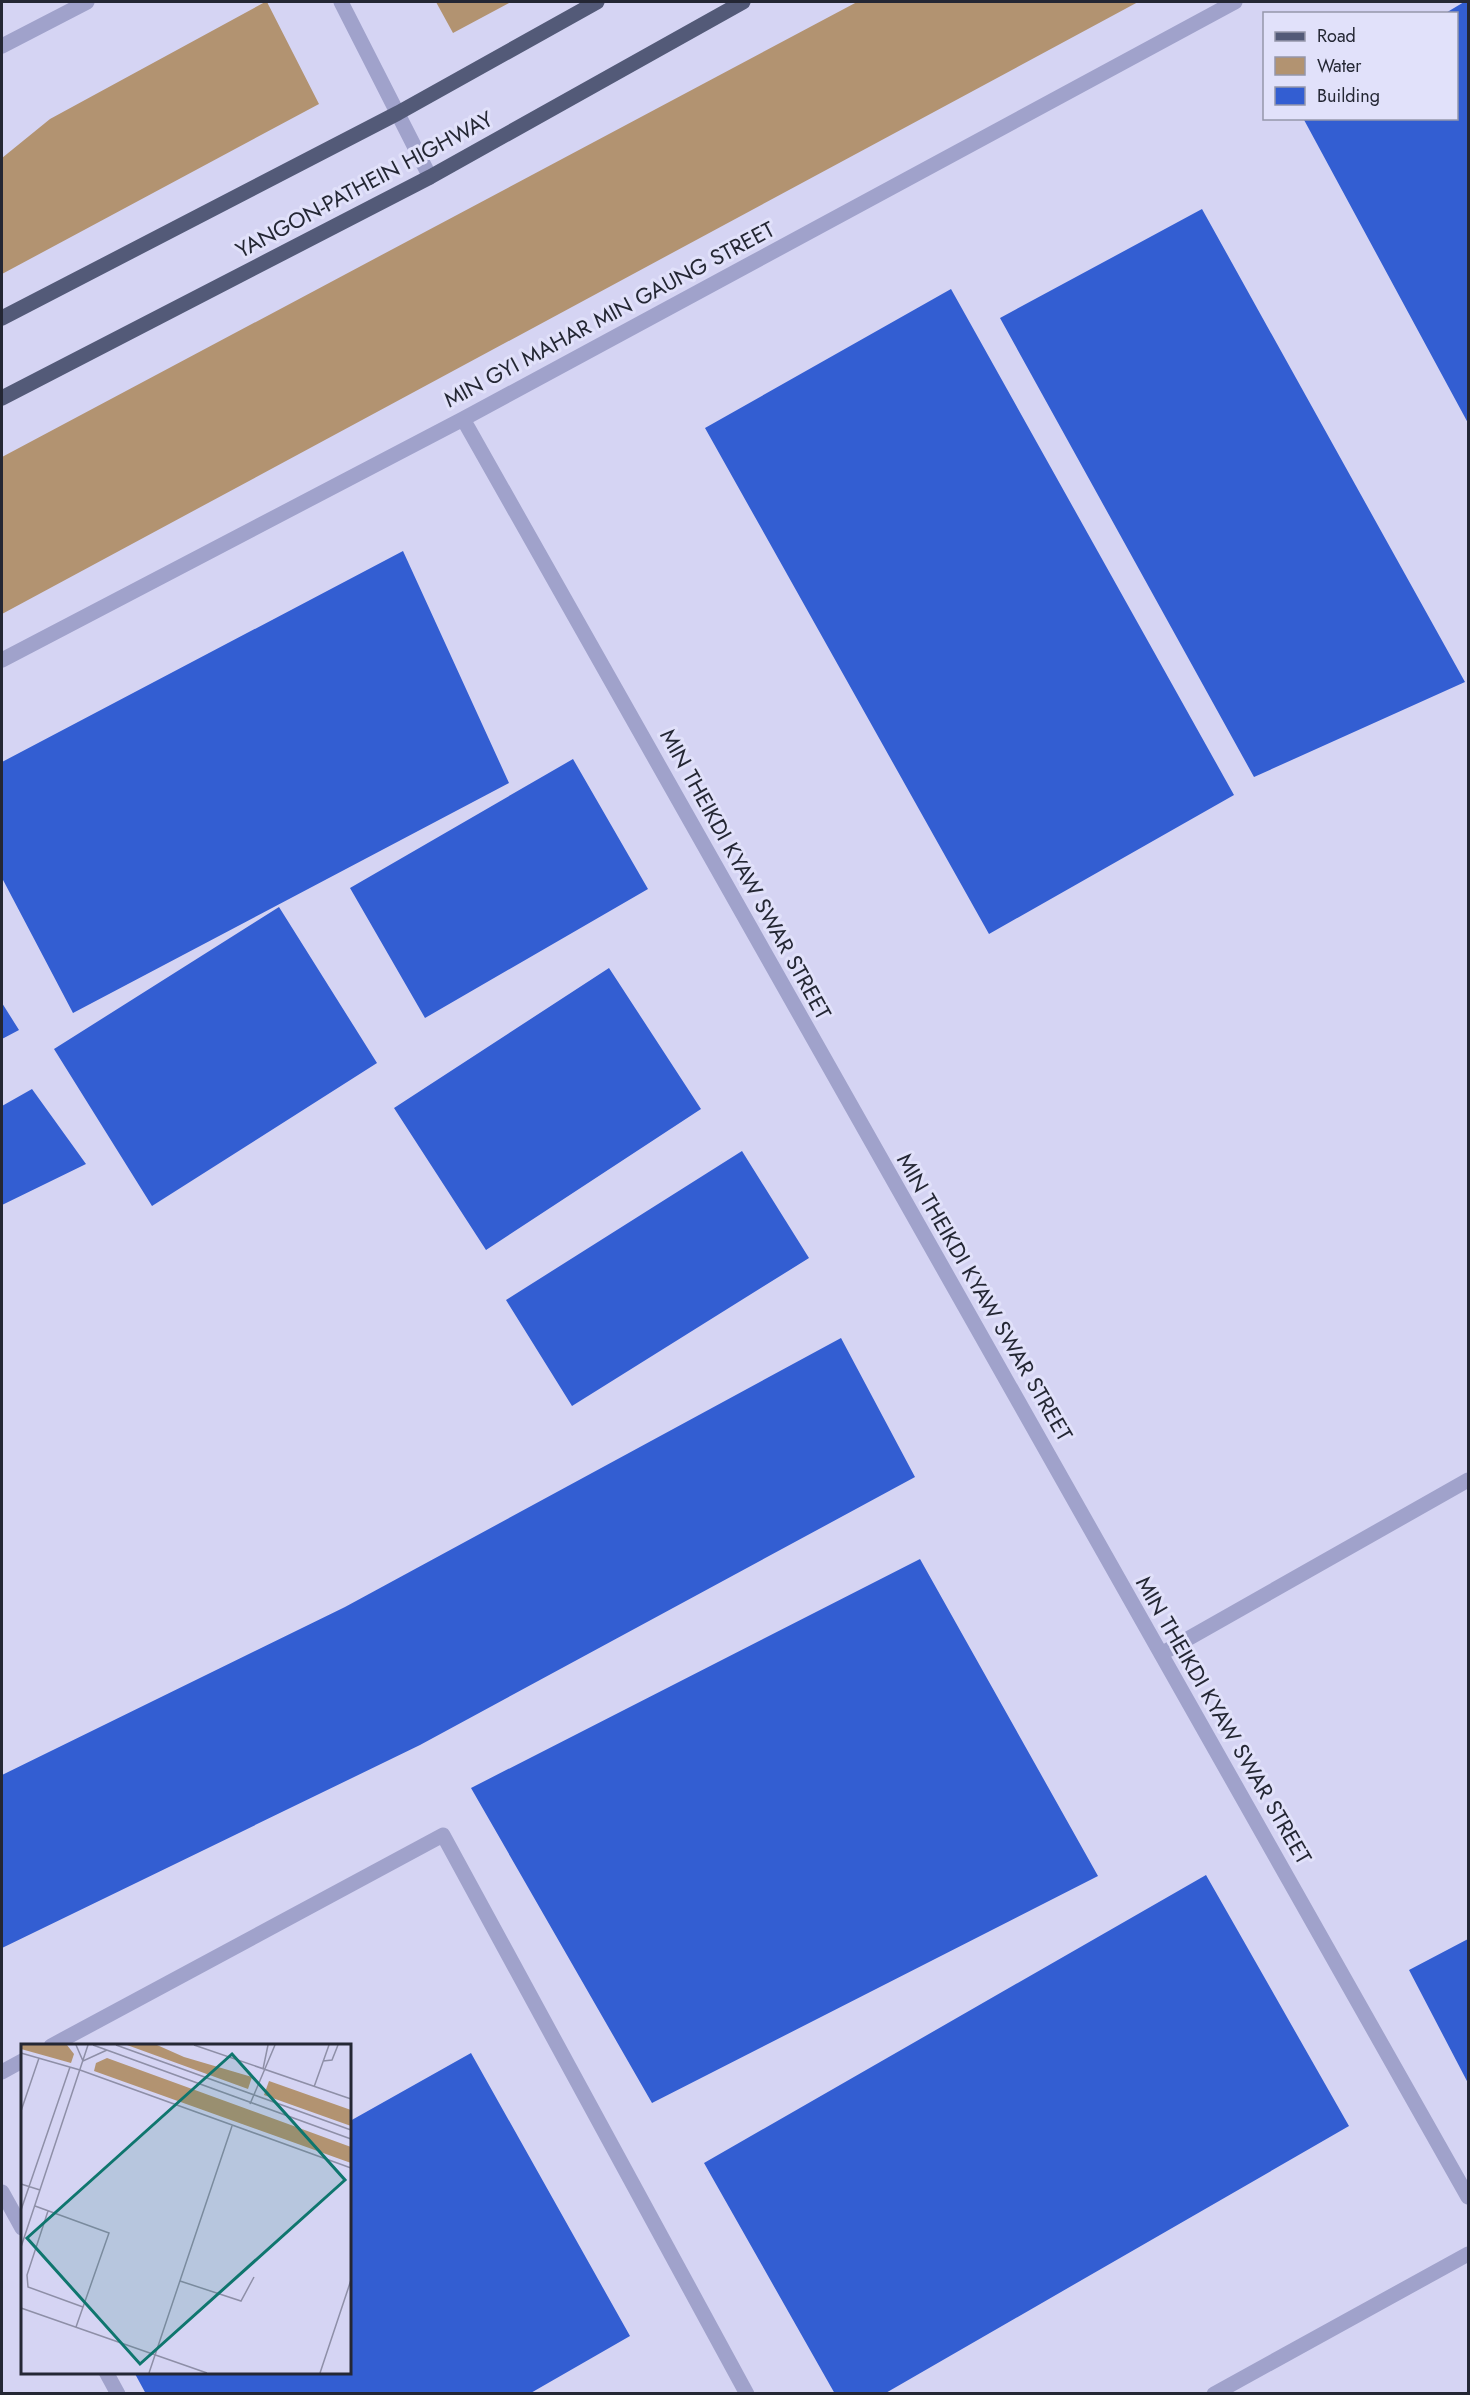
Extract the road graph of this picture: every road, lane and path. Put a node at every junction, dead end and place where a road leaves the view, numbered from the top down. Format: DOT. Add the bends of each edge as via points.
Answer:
graph roads {
  1 [pos="87,2"];
  2 [pos="341,2"];
  3 [pos="597,2"];
  4 [pos="743,2"];
  5 [pos="1235,2"];
  6 [pos="2,46"];
  7 [pos="398,113"];
  8 [pos="430,177"];
  9 [pos="2,318"];
  10 [pos="2,398"];
  11 [pos="463,419"];
  12 [pos="2,660"];
  13 [pos="1468,1480"];
  14 [pos="1161,1654"];
  15 [pos="55,2044"];
  16 [pos="21,2062"];
  17 [pos="2,2072"];
  18 [pos="2,2192"];
  19 [pos="1468,2197"];
  20 [pos="21,2226"];
  21 [pos="1468,2254"];
  22 [pos="107,2374"];
  23 [pos="118,2394"];
  24 [pos="747,2394"];
  25 [pos="1214,2394"];
  1 -- 6 [label="street"];
  2 -- 7 [label="street"];
  3 -- 7 [label="main road, YANGON-PATHEIN HIGHWAY"];
  4 -- 8 [label="main road, YANGON-PATHEIN HIGHWAY"];
  5 -- 11 [label="street, MIN GYI MAHAR MIN GAUNG STREET"];
  7 -- 8 [label="street"];
  7 -- 9 [label="main road, YANGON-PATHEIN HIGHWAY"];
  8 -- 10 [label="main road, YANGON-PATHEIN HIGHWAY"];
  11 -- 12 [label="street, MIN GYI MAHAR MIN GAUNG STREET"];
  11 -- 14 [label="street, MIN THEIKDI KYAW SWAR STREET"];
  13 -- 14 [label="street"];
  14 -- 19 [label="street, MIN THEIKDI KYAW SWAR STREET"];
  15 -- 24 [label="street" via="443,1835"];
  16 -- 17 [label="street"];
  18 -- 20 [label="street"];
  21 -- 25 [label="street"];
  22 -- 23 [label="street"];
}
